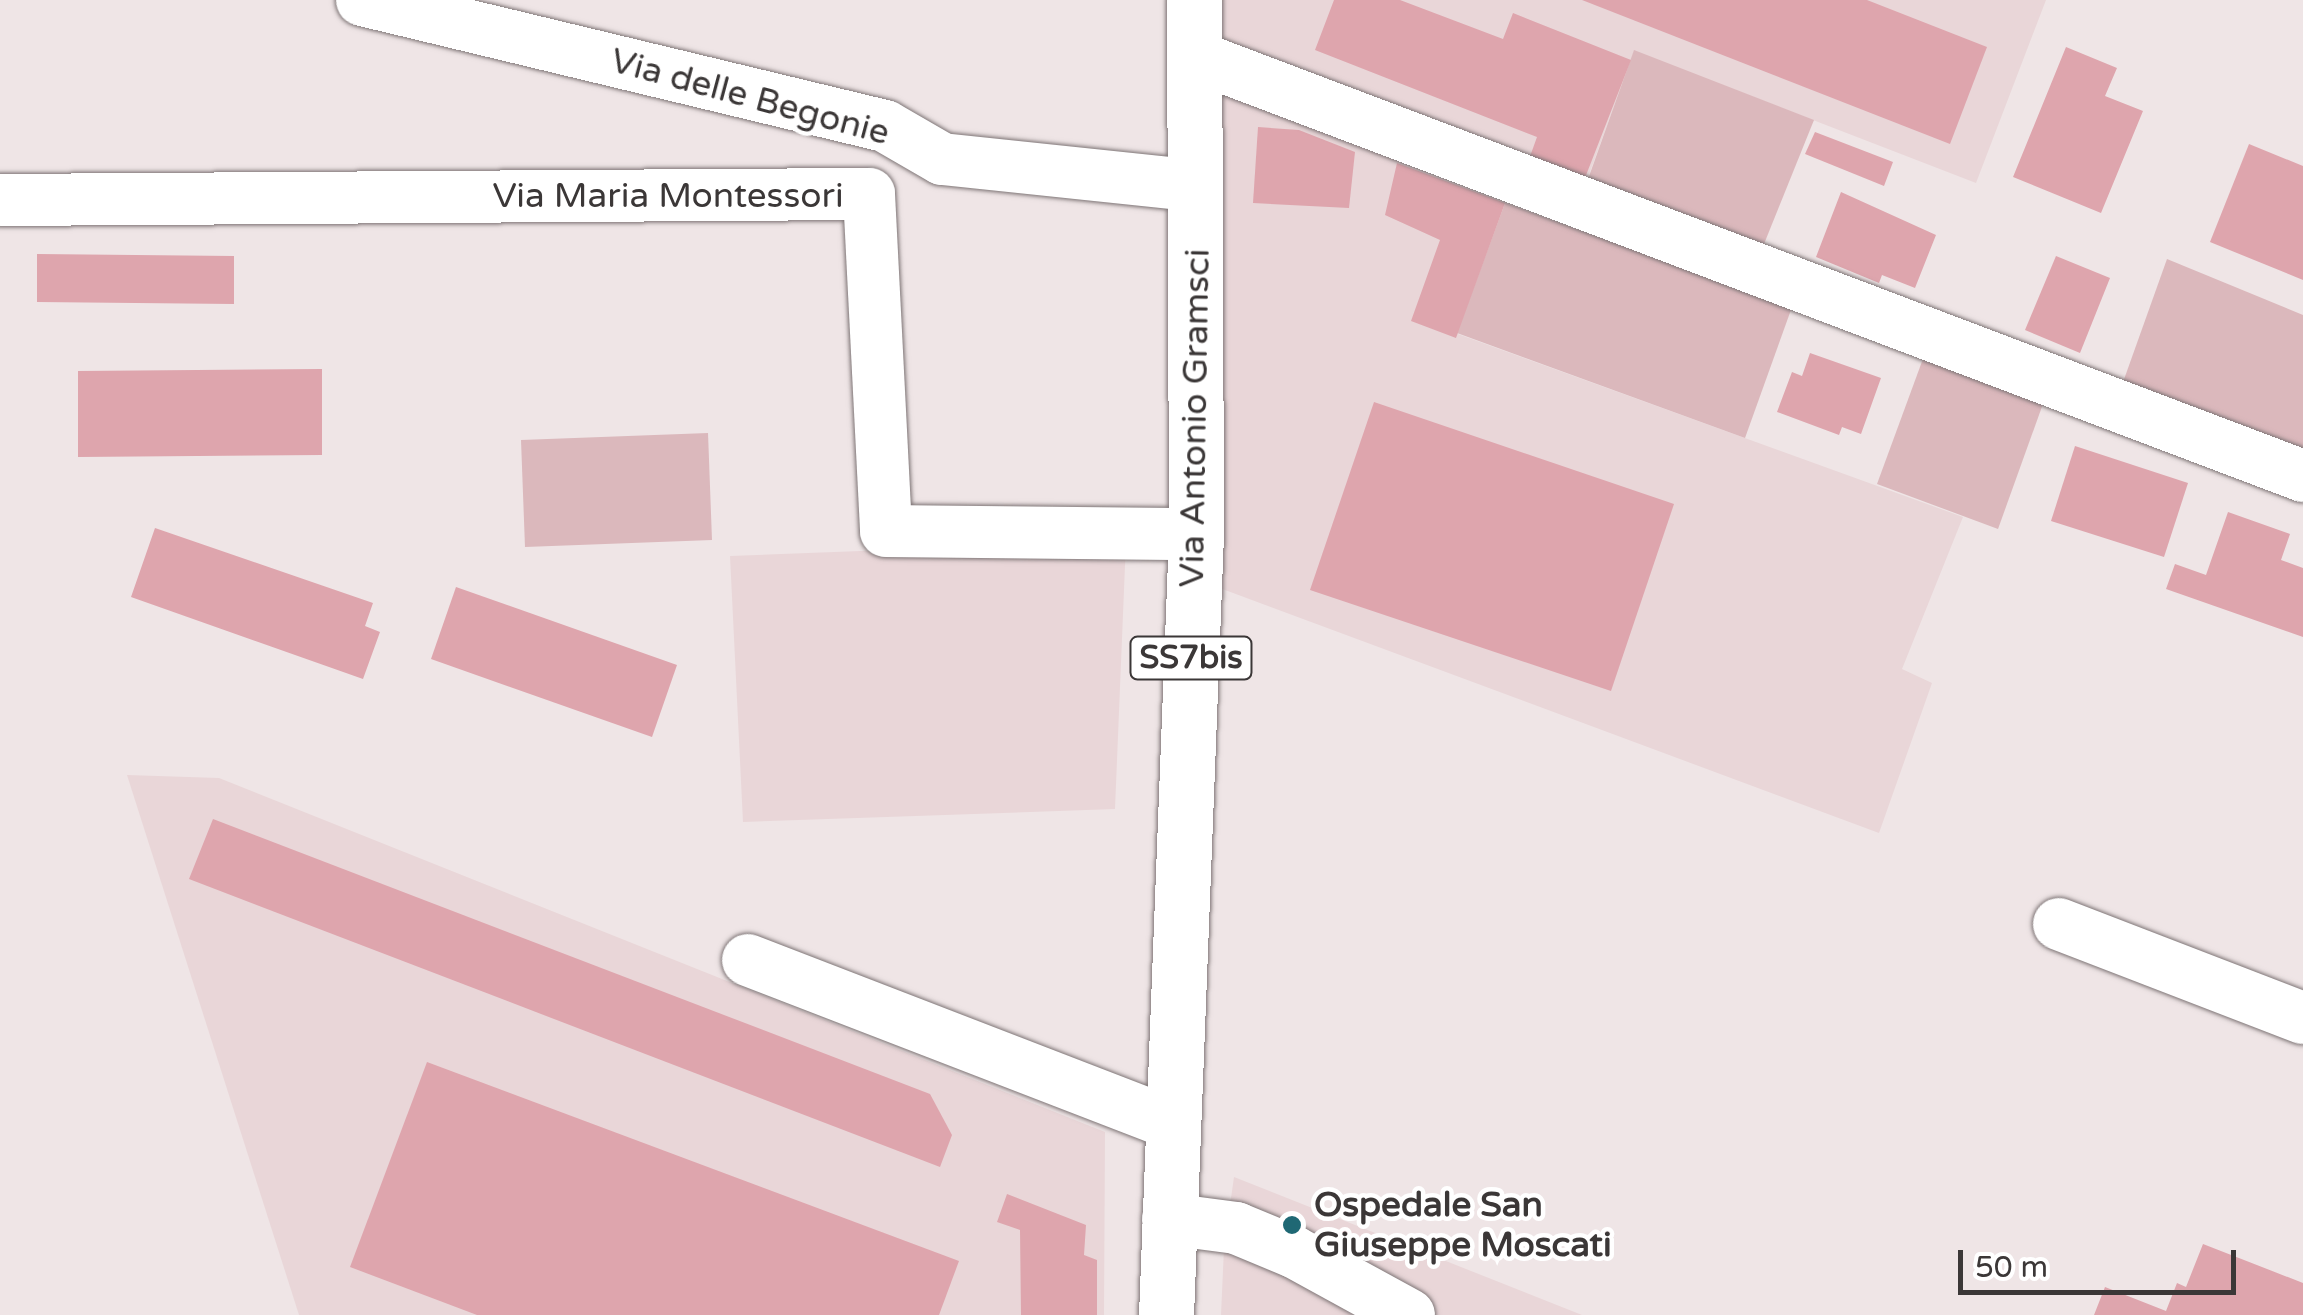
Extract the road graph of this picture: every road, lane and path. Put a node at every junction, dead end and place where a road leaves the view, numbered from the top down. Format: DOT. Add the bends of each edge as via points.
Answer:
graph roads {
  1 [pos="362,0"];
  2 [pos="1194,0"];
  3 [pos="1194,56"];
  4 [pos="1197,186"];
  5 [pos="0,200"];
  6 [pos="2303,476"];
  7 [pos="1196,534"];
  8 [pos="2059,924"];
  9 [pos="748,960"];
  10 [pos="2303,1018"];
  11 [pos="1171,1123"];
  12 [pos="1168,1218"];
  13 [pos="1236,1228"];
  14 [pos="1166,1315"];
  15 [pos="1373,1315"];
  16 [pos="1409,1315"];
  1 -- 4 [label="street, Via delle Begonie" via="884,126 942,159"];
  2 -- 3 [label="main road, Via Antonio Gramsci / SS7bis"];
  3 -- 4 [label="main road, Via Antonio Gramsci / SS7bis"];
  3 -- 6 [label="street"];
  4 -- 7 [label="main road, Via Antonio Gramsci / SS7bis"];
  5 -- 7 [label="street, Via Maria Montessori" via="869,194 886,531"];
  7 -- 11 [label="main road, Via Antonio Gramsci / SS7bis"];
  8 -- 10 [label="street"];
  9 -- 11 [label="street"];
  11 -- 12 [label="main road, Via Antonio Gramsci / SS7bis"];
  12 -- 13 [label="street"];
  12 -- 14 [label="main road, Via Antonio Gramsci / SS7bis"];
  13 -- 15 [label="street"];
  13 -- 16 [label="street"];
}
